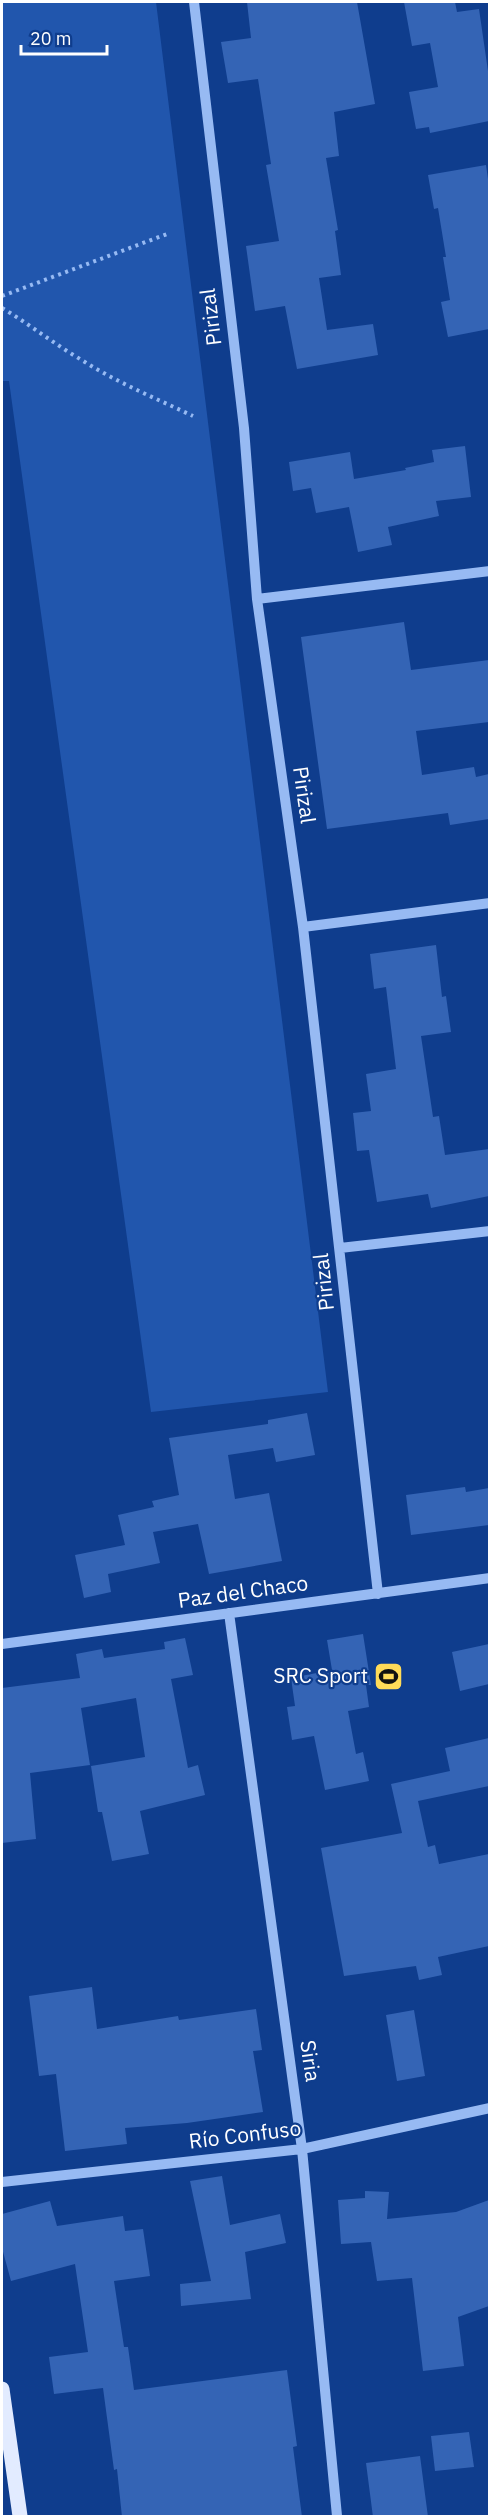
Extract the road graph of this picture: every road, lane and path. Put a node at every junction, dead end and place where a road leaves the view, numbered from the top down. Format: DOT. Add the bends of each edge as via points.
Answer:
graph roads {
  1 [pos="194,2"];
  2 [pos="167,234"];
  3 [pos="2,296"];
  4 [pos="2,308"];
  5 [pos="193,416"];
  6 [pos="489,571"];
  7 [pos="257,599"];
  8 [pos="489,903"];
  9 [pos="303,927"];
  10 [pos="489,1231"];
  11 [pos="340,1248"];
  12 [pos="489,1578"];
  13 [pos="378,1594"];
  14 [pos="229,1613"];
  15 [pos="2,1644"];
  16 [pos="489,2108"];
  17 [pos="302,2149"];
  18 [pos="2,2182"];
  19 [pos="2,2389"];
  20 [pos="20,2517"];
  21 [pos="337,2517"];
  1 -- 7 [label="street, Pirizal" via="244,428"];
  2 -- 3 [label="path"];
  4 -- 5 [label="path" via="80,360"];
  6 -- 7 [label="street"];
  7 -- 9 [label="street, Pirizal"];
  8 -- 9 [label="street"];
  9 -- 11 [label="street, Pirizal"];
  10 -- 11 [label="street"];
  11 -- 13 [label="street, Pirizal"];
  12 -- 13 [label="street, Paz del Chaco"];
  13 -- 14 [label="street, Paz del Chaco"];
  14 -- 15 [label="street, Paz del Chaco"];
  14 -- 17 [label="street, Siria"];
  16 -- 17 [label="street, Río Confuso"];
  17 -- 18 [label="street, Río Confuso"];
  17 -- 21 [label="street, Siria"];
  19 -- 20 [label="main road"];
}
